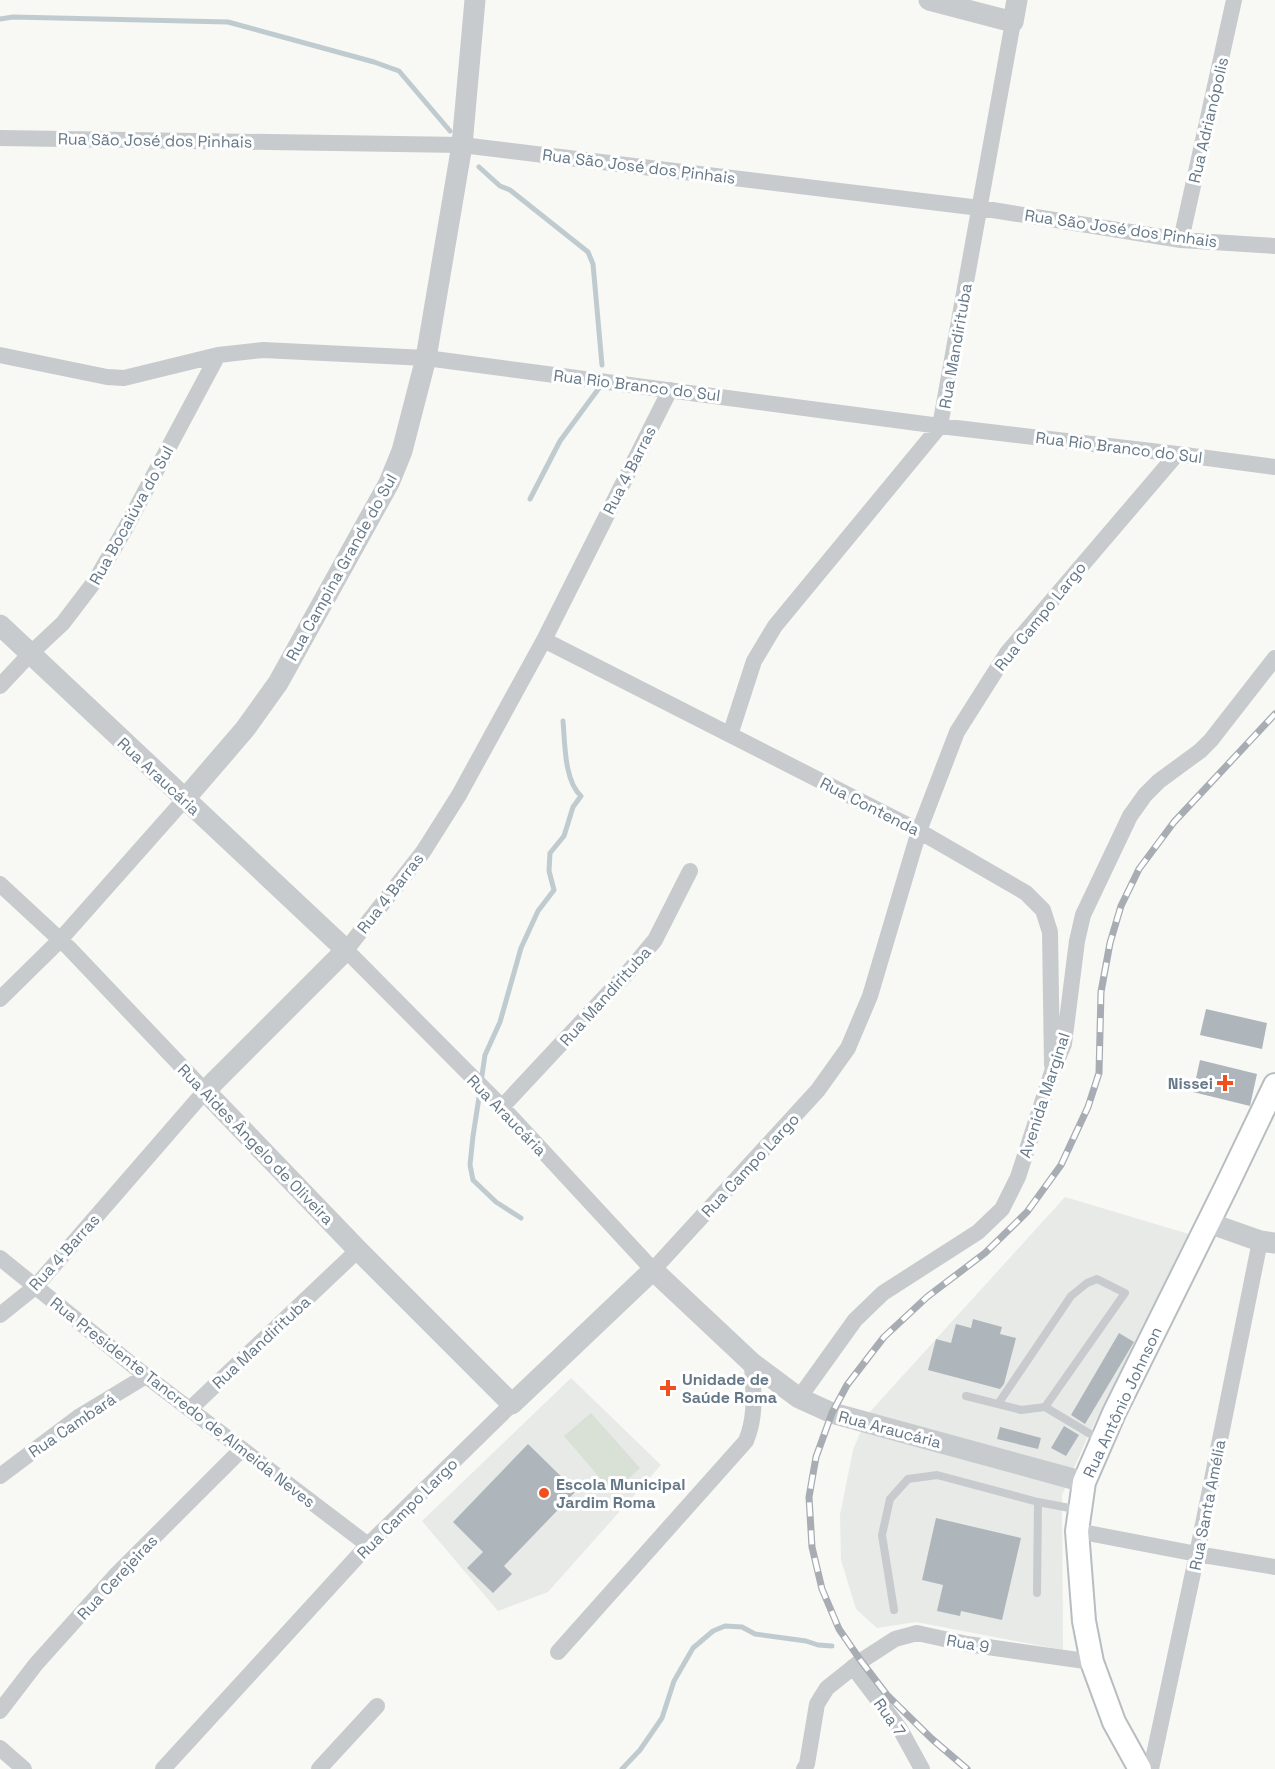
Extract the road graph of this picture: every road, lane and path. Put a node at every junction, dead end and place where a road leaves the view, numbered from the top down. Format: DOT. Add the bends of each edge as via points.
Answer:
graph roads {
  1 [pos="475,0"];
  2 [pos="929,0"];
  3 [pos="1017,0"];
  4 [pos="1234,0"];
  5 [pos="1013,22"];
  6 [pos="0,138"];
  7 [pos="462,145"];
  8 [pos="980,208"];
  9 [pos="1181,240"];
  10 [pos="1275,246"];
  11 [pos="0,355"];
  12 [pos="218,355"];
  13 [pos="426,358"];
  14 [pos="670,390"];
  15 [pos="940,426"];
  16 [pos="1177,454"];
  17 [pos="1275,467"];
  18 [pos="0,625"];
  19 [pos="544,640"];
  20 [pos="30,654"];
  21 [pos="1275,658"];
  22 [pos="0,686"];
  23 [pos="730,735"];
  24 [pos="184,800"];
  25 [pos="919,831"];
  26 [pos="690,871"];
  27 [pos="0,884"];
  28 [pos="59,941"];
  29 [pos="346,950"];
  30 [pos="0,999"];
  31 [pos="1052,1072"];
  32 [pos="1275,1085"];
  33 [pos="205,1091"];
  34 [pos="502,1107"];
  35 [pos="1209,1223"];
  36 [pos="1267,1242"];
  37 [pos="358,1250"];
  38 [pos="0,1258"];
  39 [pos="653,1270"];
  40 [pos="35,1287"];
  41 [pos="0,1315"];
  42 [pos="752,1363"];
  43 [pos="146,1376"];
  44 [pos="966,1396"];
  45 [pos="799,1398"];
  46 [pos="512,1404"];
  47 [pos="998,1404"];
  48 [pos="1045,1407"];
  49 [pos="190,1409"];
  50 [pos="1102,1441"];
  51 [pos="242,1449"];
  52 [pos="0,1476"];
  53 [pos="1084,1482"];
  54 [pos="1038,1502"];
  55 [pos="1079,1521"];
  56 [pos="368,1545"];
  57 [pos="1197,1554"];
  58 [pos="1275,1568"];
  59 [pos="1037,1593"];
  60 [pos="894,1610"];
  61 [pos="558,1652"];
  62 [pos="1092,1662"];
  63 [pos="854,1667"];
  64 [pos="377,1706"];
  65 [pos="0,1711"];
  66 [pos="0,1748"];
  67 [pos="24,1769"];
  68 [pos="163,1769"];
  69 [pos="319,1769"];
  70 [pos="804,1769"];
  71 [pos="922,1769"];
  72 [pos="1140,1769"];
  73 [pos="1151,1769"];
  1 -- 7 [label="street, Rua Campina Grande do Sul"];
  2 -- 5 [label="street"];
  3 -- 5 [label="street, Rua Mandirituba"];
  4 -- 9 [label="street, Rua Adrianópolis"];
  5 -- 8 [label="street, Rua Mandirituba"];
  6 -- 7 [label="street, Rua São José dos Pinhais"];
  7 -- 8 [label="street, Rua São José dos Pinhais"];
  7 -- 13 [label="street, Rua Campina Grande do Sul"];
  8 -- 9 [label="street, Rua São José dos Pinhais"];
  8 -- 15 [label="street, Rua Mandirituba"];
  9 -- 10 [label="street, Rua São José dos Pinhais"];
  11 -- 12 [label="street, Rua Rio Branco do Sul" via="124,378"];
  12 -- 13 [label="street, Rua Rio Branco do Sul" via="263,350"];
  12 -- 20 [label="street, Rua Bocaiúva do Sul" via="95,581 63,623"];
  13 -- 14 [label="street, Rua Rio Branco do Sul"];
  13 -- 24 [label="street, Rua Campina Grande do Sul" via="402,451 389,483 278,683 245,729"];
  14 -- 15 [label="street, Rua Rio Branco do Sul"];
  14 -- 19 [label="street, Rua 4 Barras"];
  15 -- 16 [label="street, Rua Rio Branco do Sul"];
  15 -- 23 [label="street, Rua Mandirituba" via="775,626 754,661"];
  16 -- 17 [label="street, Rua Rio Branco do Sul"];
  16 -- 25 [label="street, Rua Campo Largo" via="1007,653 957,732"];
  18 -- 20 [label="street, Rua Araucária"];
  19 -- 23 [label="street, Rua Contenda"];
  19 -- 29 [label="street, Rua 4 Barras" via="459,795 423,852"];
  20 -- 22 [label="street, Rua Bocaiúva do Sul"];
  20 -- 24 [label="street, Rua Araucária"];
  21 -- 31 [label="street, Avenida Marginal" via="1211,740 1159,781 1130,816 1083,915 1064,1044"];
  23 -- 25 [label="street, Rua Contenda"];
  24 -- 28 [label="street, Rua Campina Grande do Sul"];
  24 -- 29 [label="street, Rua Araucária"];
  25 -- 31 [label="street, Rua Contenda" via="1026,893 1043,910 1050,932"];
  25 -- 39 [label="street, Rua Campo Largo" via="870,996 848,1048 819,1090"];
  26 -- 34 [label="street, Rua Mandirituba" via="655,940"];
  27 -- 28 [label="street, Rua Aides Ângelo de Oliveira"];
  28 -- 30 [label="street, Rua Campina Grande do Sul"];
  28 -- 33 [label="street, Rua Aides Ângelo de Oliveira"];
  29 -- 33 [label="street, Rua 4 Barras"];
  29 -- 34 [label="street, Rua Araucária"];
  31 -- 45 [label="street, Avenida Marginal" via="1018,1177 1002,1209 978,1232 883,1293 855,1320"];
  32 -- 35 [label="main road, Rua Antônio Johnson"];
  33 -- 37 [label="street, Rua Aides Ângelo de Oliveira"];
  33 -- 40 [label="street, Rua 4 Barras"];
  34 -- 39 [label="street, Rua Araucária"];
  35 -- 36 [label="street"];
  35 -- 50 [label="main road, Rua Antônio Johnson"];
  36 -- 57 [label="street, Rua Santa Amélia"];
  37 -- 46 [label="street, Rua Aides Ângelo de Oliveira"];
  37 -- 49 [label="street, Rua Mandirituba"];
  38 -- 40 [label="street, Rua Presidente Tancredo de Almeida Neves"];
  39 -- 42 [label="street, Rua Araucária"];
  39 -- 46 [label="street, Rua Campo Largo"];
  40 -- 41 [label="street, Rua 4 Barras"];
  40 -- 43 [label="street, Rua Presidente Tancredo de Almeida Neves"];
  42 -- 45 [label="street, Rua Araucária"];
  42 -- 61 [label="street" via="754,1409 746,1441"];
  43 -- 49 [label="street, Rua Presidente Tancredo de Almeida Neves"];
  43 -- 52 [label="street, Rua Cambará" via="80,1416"];
  44 -- 47 [label="lane"];
  45 -- 53 [label="street, Rua Araucária" via="832,1413"];
  46 -- 56 [label="street, Rua Campo Largo"];
  47 -- 48 [label="lane" via="1021,1410"];
  47 -- 48 [label="lane" via="1071,1296 1097,1279 1125,1293"];
  48 -- 50 [label="lane"];
  49 -- 51 [label="street, Rua Presidente Tancredo de Almeida Neves"];
  50 -- 53 [label="main road, Rua Antônio Johnson"];
  51 -- 56 [label="street, Rua Presidente Tancredo de Almeida Neves"];
  51 -- 65 [label="street, Rua Cerejeiras" via="115,1576"];
  53 -- 55 [label="main road, Rua Antônio Johnson"];
  54 -- 55 [label="lane"];
  54 -- 59 [label="lane"];
  54 -- 60 [label="lane" via="938,1475 908,1479 890,1499 882,1535"];
  55 -- 57 [label="street"];
  55 -- 62 [label="main road, Rua Antônio Johnson" via="1084,1621"];
  56 -- 68 [label="street, Rua Campo Largo"];
  57 -- 58 [label="street"];
  57 -- 73 [label="street, Rua Santa Amélia"];
  62 -- 63 [label="street, Rua 9" via="917,1633 895,1639"];
  62 -- 72 [label="main road, Rua Antônio Johnson" via="1114,1722"];
  63 -- 70 [label="street, Rua 9" via="827,1688 817,1704"];
  63 -- 71 [label="street, Rua 7" via="900,1729"];
  64 -- 69 [label="street"];
  66 -- 67 [label="street"];
}
